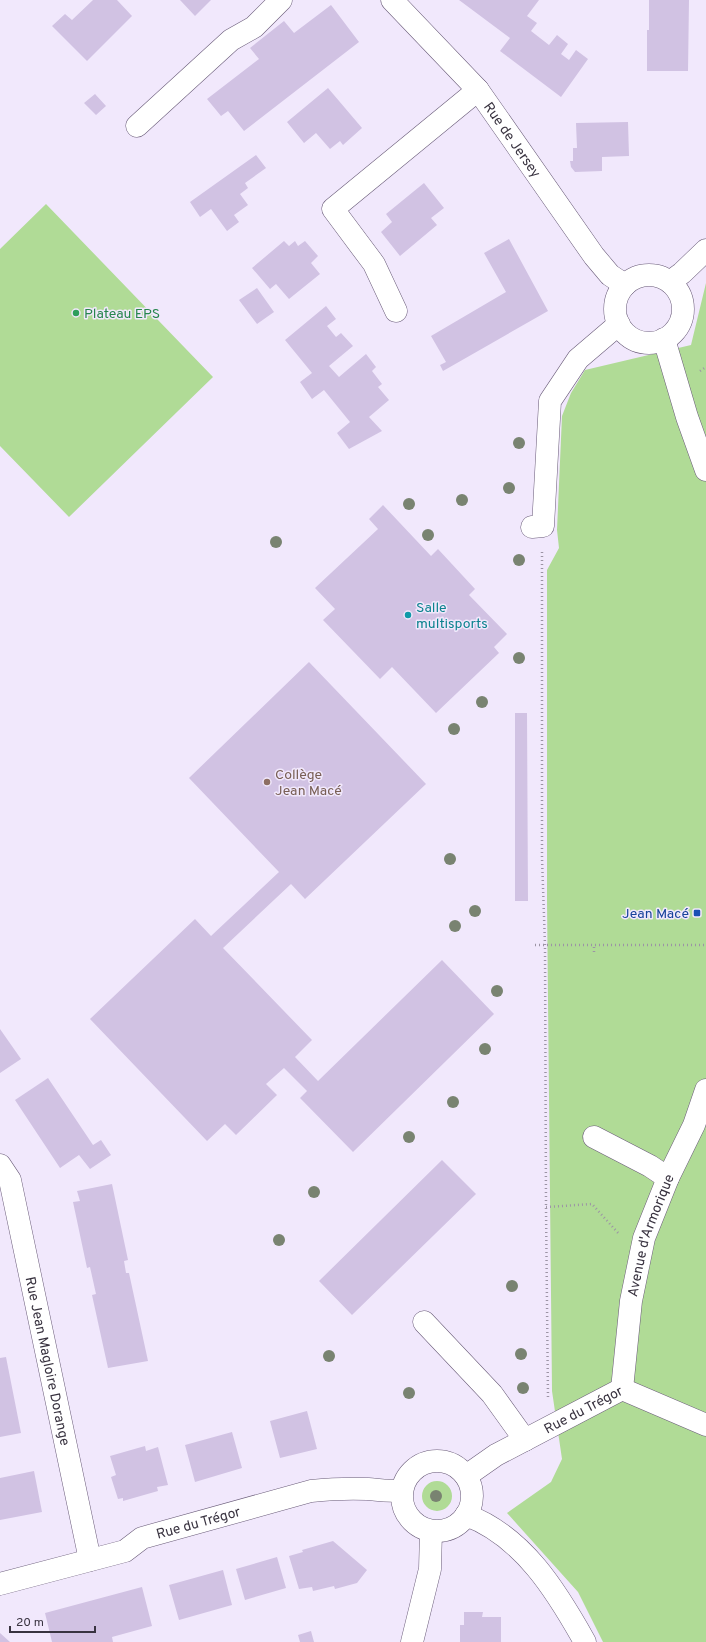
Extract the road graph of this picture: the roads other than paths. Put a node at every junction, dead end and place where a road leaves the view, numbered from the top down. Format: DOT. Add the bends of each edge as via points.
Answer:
graph roads {
  1 [pos="281,0"];
  2 [pos="392,0"];
  3 [pos="478,90"];
  4 [pos="137,126"];
  5 [pos="706,250"];
  6 [pos="670,282"];
  7 [pos="625,285"];
  8 [pos="396,311"];
  9 [pos="619,324"];
  10 [pos="664,339"];
  11 [pos="706,470"];
  12 [pos="538,526"];
  13 [pos="706,1090"];
  14 [pos="594,1137"];
  15 [pos="0,1164"];
  16 [pos="668,1178"];
  17 [pos="424,1322"];
  18 [pos="622,1389"];
  19 [pos="706,1425"];
  20 [pos="525,1440"];
  21 [pos="466,1476"];
  22 [pos="402,1490"];
  23 [pos="466,1516"];
  24 [pos="431,1531"];
  25 [pos="90,1560"];
  26 [pos="0,1584"];
  27 [pos="412,1642"];
  28 [pos="585,1642"];
  1 -- 4 [label="street" via="254,27 230,40"];
  2 -- 3 [label="street, Rue de Jersey"];
  3 -- 7 [label="street, Rue de Jersey" via="594,256 610,275"];
  3 -- 8 [label="street" via="333,209 374,264"];
  5 -- 6 [label="street"];
  6 -- 7 [label="street" via="652,275 633,279"];
  6 -- 10 [label="street" via="678,291 683,313 680,324"];
  7 -- 9 [label="street" via="616,303"];
  9 -- 10 [label="street" via="633,339 643,342"];
  9 -- 12 [label="street" via="578,359 541,403"];
  10 -- 11 [label="street"];
  13 -- 16 [label="street, Avenue d'Armorique" via="694,1125"];
  14 -- 16 [label="street"];
  15 -- 25 [label="street, Rue Jean Magloire Dorange" via="10,1180"];
  16 -- 18 [label="street, Avenue d'Armorique" via="644,1238 632,1295"];
  17 -- 20 [label="street" via="492,1394"];
  18 -- 19 [label="street, Rue du Trégor"];
  18 -- 20 [label="street, Rue du Trégor"];
  20 -- 21 [label="street, Rue du Trégor" via="496,1455"];
  21 -- 22 [label="street" via="458,1467 447,1462 423,1463 413,1469"];
  21 -- 23 [label="street" via="471,1485 472,1496"];
  22 -- 24 [label="street" via="402,1501 412,1521"];
  22 -- 25 [label="street, Rue du Trégor" via="388,1492 337,1488 311,1491 142,1538 125,1551"];
  23 -- 24 [label="street" via="451,1528"];
  23 -- 28 [label="street" via="507,1538 526,1555 543,1576"];
  24 -- 27 [label="street" via="430,1569"];
  25 -- 26 [label="street, Rue du Trégor"];
}
